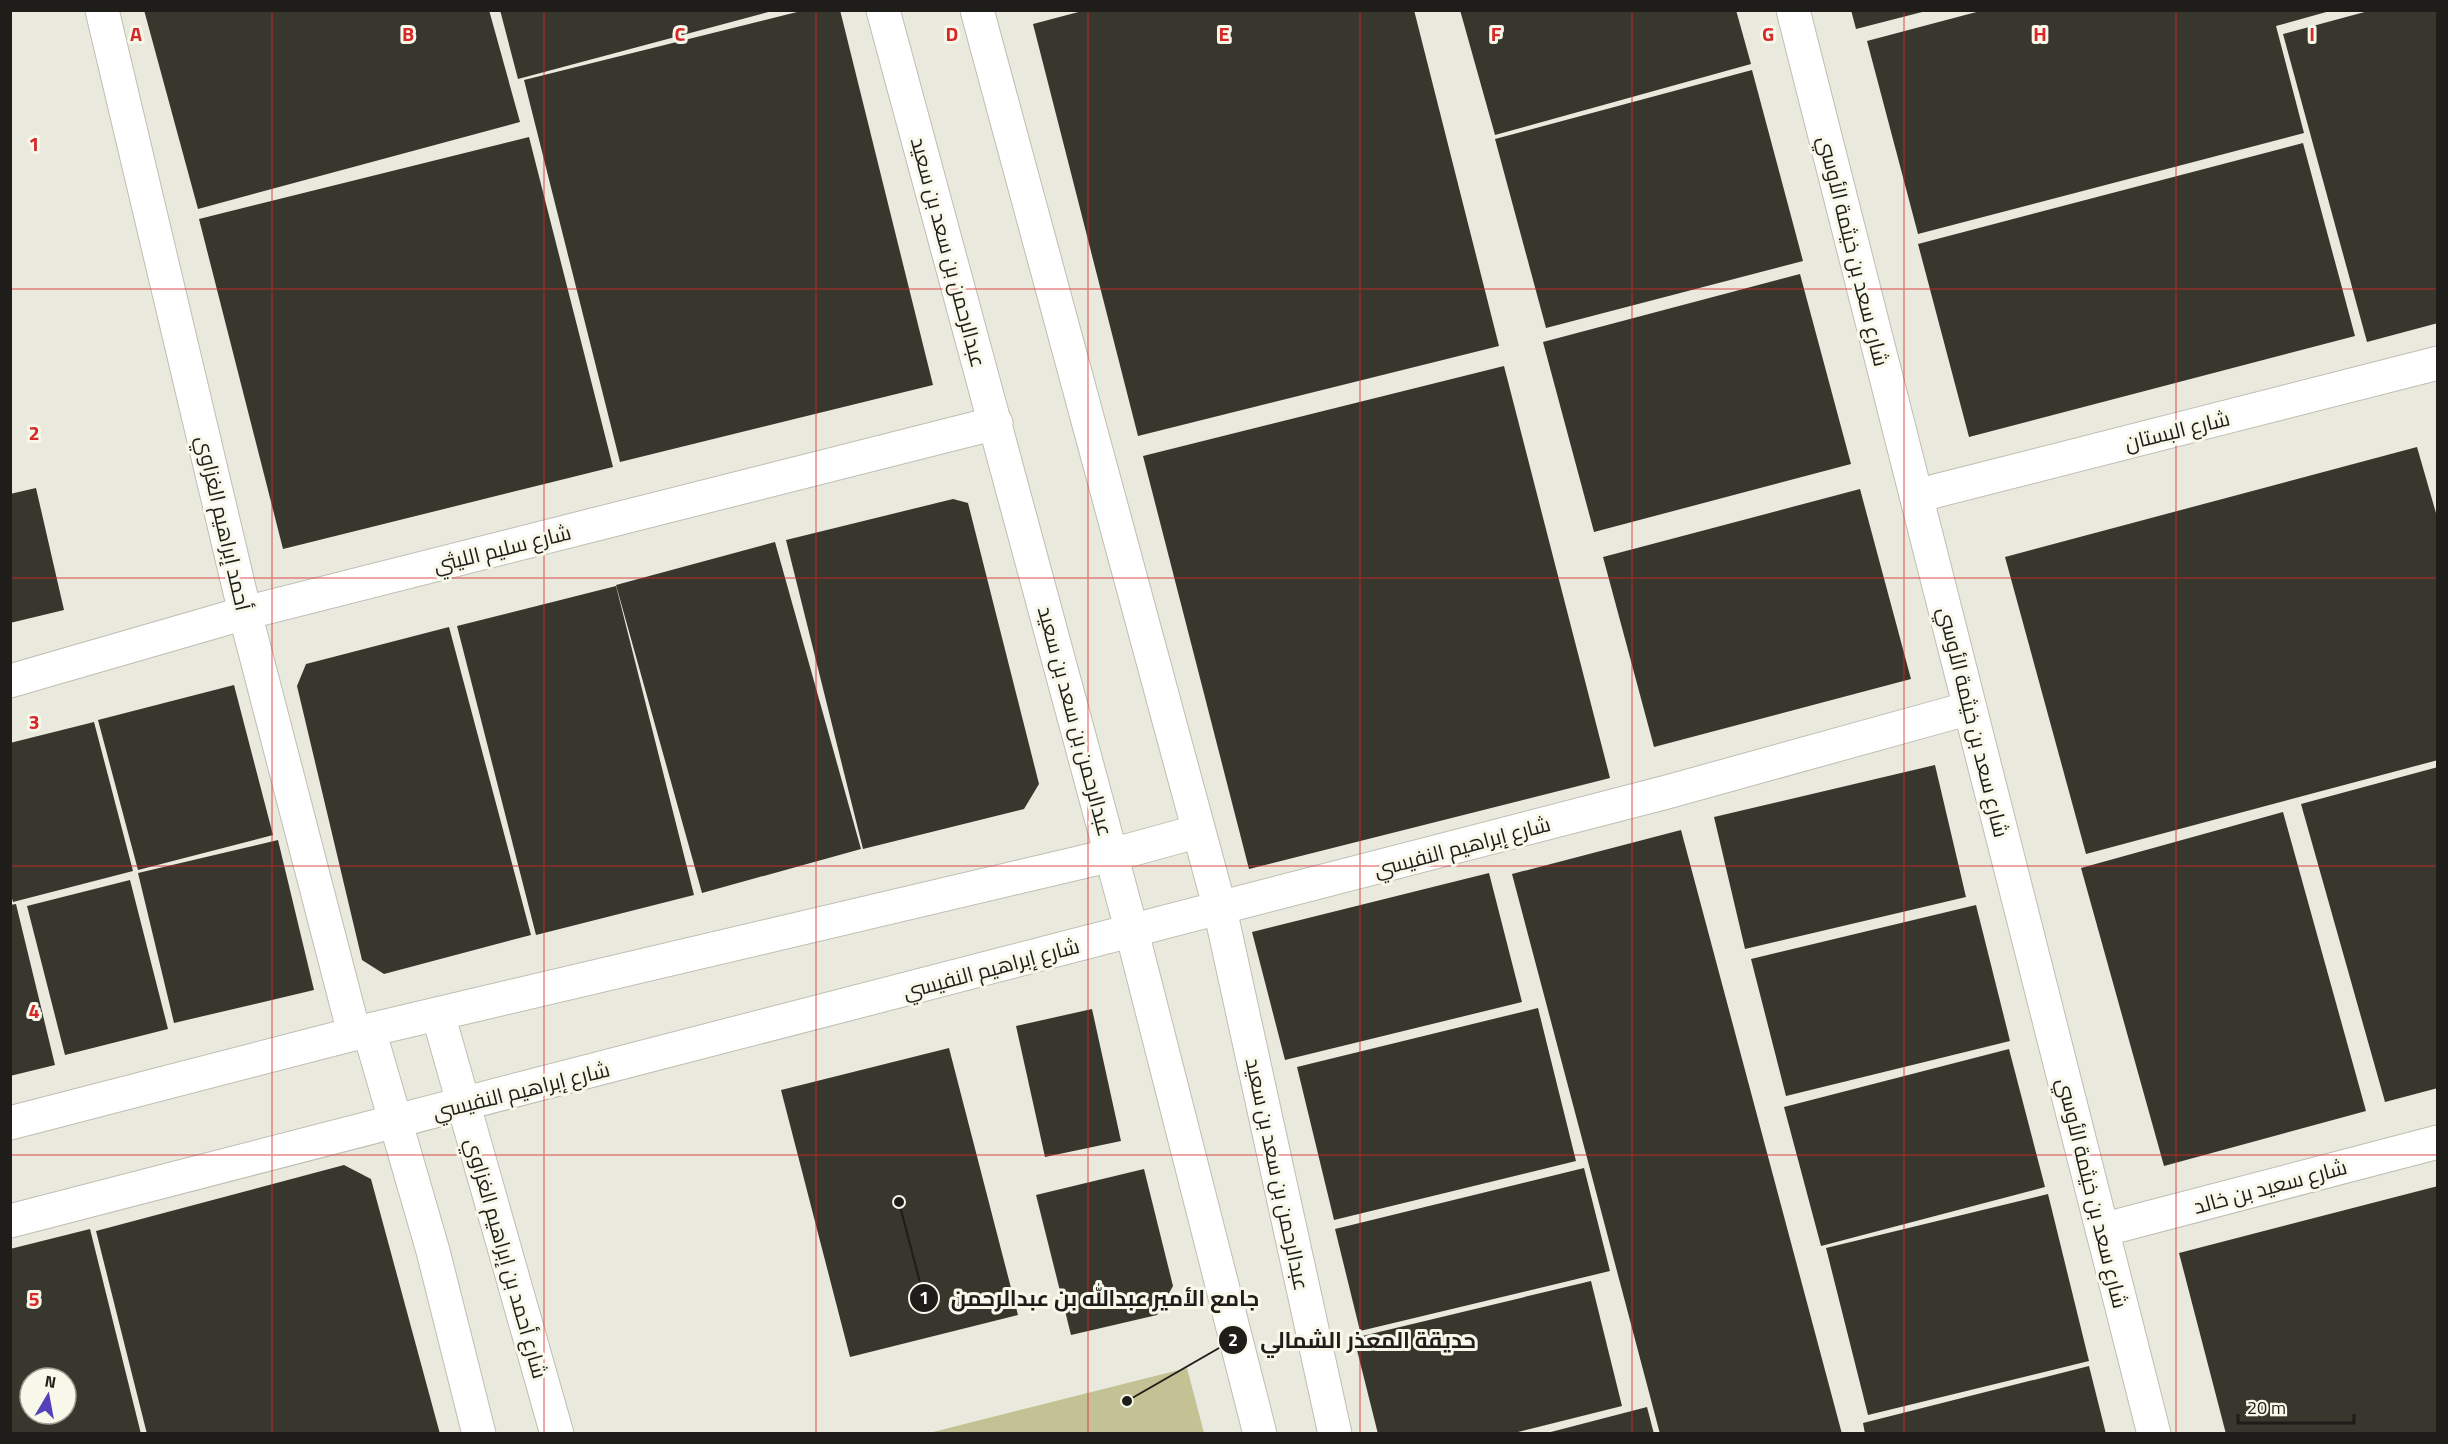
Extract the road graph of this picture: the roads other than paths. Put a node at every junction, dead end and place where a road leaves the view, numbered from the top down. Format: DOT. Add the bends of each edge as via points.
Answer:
graph roads {
  1 [pos="102,10"];
  2 [pos="883,10"];
  3 [pos="977,10"];
  4 [pos="1793,10"];
  5 [pos="2436,369"];
  6 [pos="996,423"];
  7 [pos="1916,496"];
  8 [pos="245,613"];
  9 [pos="10,681"];
  10 [pos="1970,708"];
  11 [pos="1199,831"];
  12 [pos="1112,855"];
  13 [pos="1220,909"];
  14 [pos="1132,932"];
  15 [pos="438,1014"];
  16 [pos="362,1032"];
  17 [pos="464,1104"];
  18 [pos="10,1123"];
  19 [pos="397,1123"];
  20 [pos="2438,1142"];
  21 [pos="10,1221"];
  22 [pos="2102,1230"];
  23 [pos="478,1434"];
  24 [pos="557,1434"];
  25 [pos="1260,1434"];
  26 [pos="1335,1434"];
  27 [pos="2154,1434"];
  1 -- 8 [label="street, أحمد إبراهيم الغزاوي"];
  2 -- 6 [label="street, عبدالرحمن بن سعد بن سعيد"];
  3 -- 11 [label="street, عبدالرحمن بن سعد بن سعيد"];
  4 -- 7 [label="street, شارع سعد بن خيثمة الأوسي"];
  5 -- 7 [label="street, شارع البستان"];
  6 -- 8 [label="street, شارع سليم الليثي"];
  6 -- 12 [label="street, عبدالرحمن بن سعد بن سعيد"];
  7 -- 10 [label="street, شارع سعد بن خيثمة الأوسي"];
  8 -- 9 [label="street, شارع سليم الليثي"];
  8 -- 16 [label="street, أحمد إبراهيم الغزاوي"];
  10 -- 13 [label="street, شارع إبراهيم النفيسي"];
  10 -- 22 [label="street, شارع سعد بن خيثمة الأوسي"];
  11 -- 12 [label="street"];
  11 -- 13 [label="street, عبدالرحمن بن سعد بن سعيد"];
  12 -- 14 [label="street, عبدالرحمن بن سعد بن سعيد"];
  12 -- 15 [label="street"];
  13 -- 14 [label="street, شارع إبراهيم النفيسي"];
  13 -- 26 [label="street, عبدالرحمن بن سعد بن سعيد"];
  14 -- 17 [label="street, شارع إبراهيم النفيسي"];
  14 -- 25 [label="street, عبدالرحمن بن سعد بن سعيد"];
  15 -- 16 [label="street"];
  15 -- 17 [label="street, شارع أحمد بن إبراهيم الغزاوي"];
  16 -- 18 [label="street"];
  16 -- 19 [label="street"];
  17 -- 19 [label="street, شارع إبراهيم النفيسي"];
  17 -- 24 [label="street, شارع أحمد بن إبراهيم الغزاوي"];
  19 -- 21 [label="street, شارع إبراهيم النفيسي"];
  19 -- 23 [label="street"];
  20 -- 22 [label="street, شارع سعيد بن خالد"];
  22 -- 27 [label="street, شارع سعد بن خيثمة الأوسي"];
}
